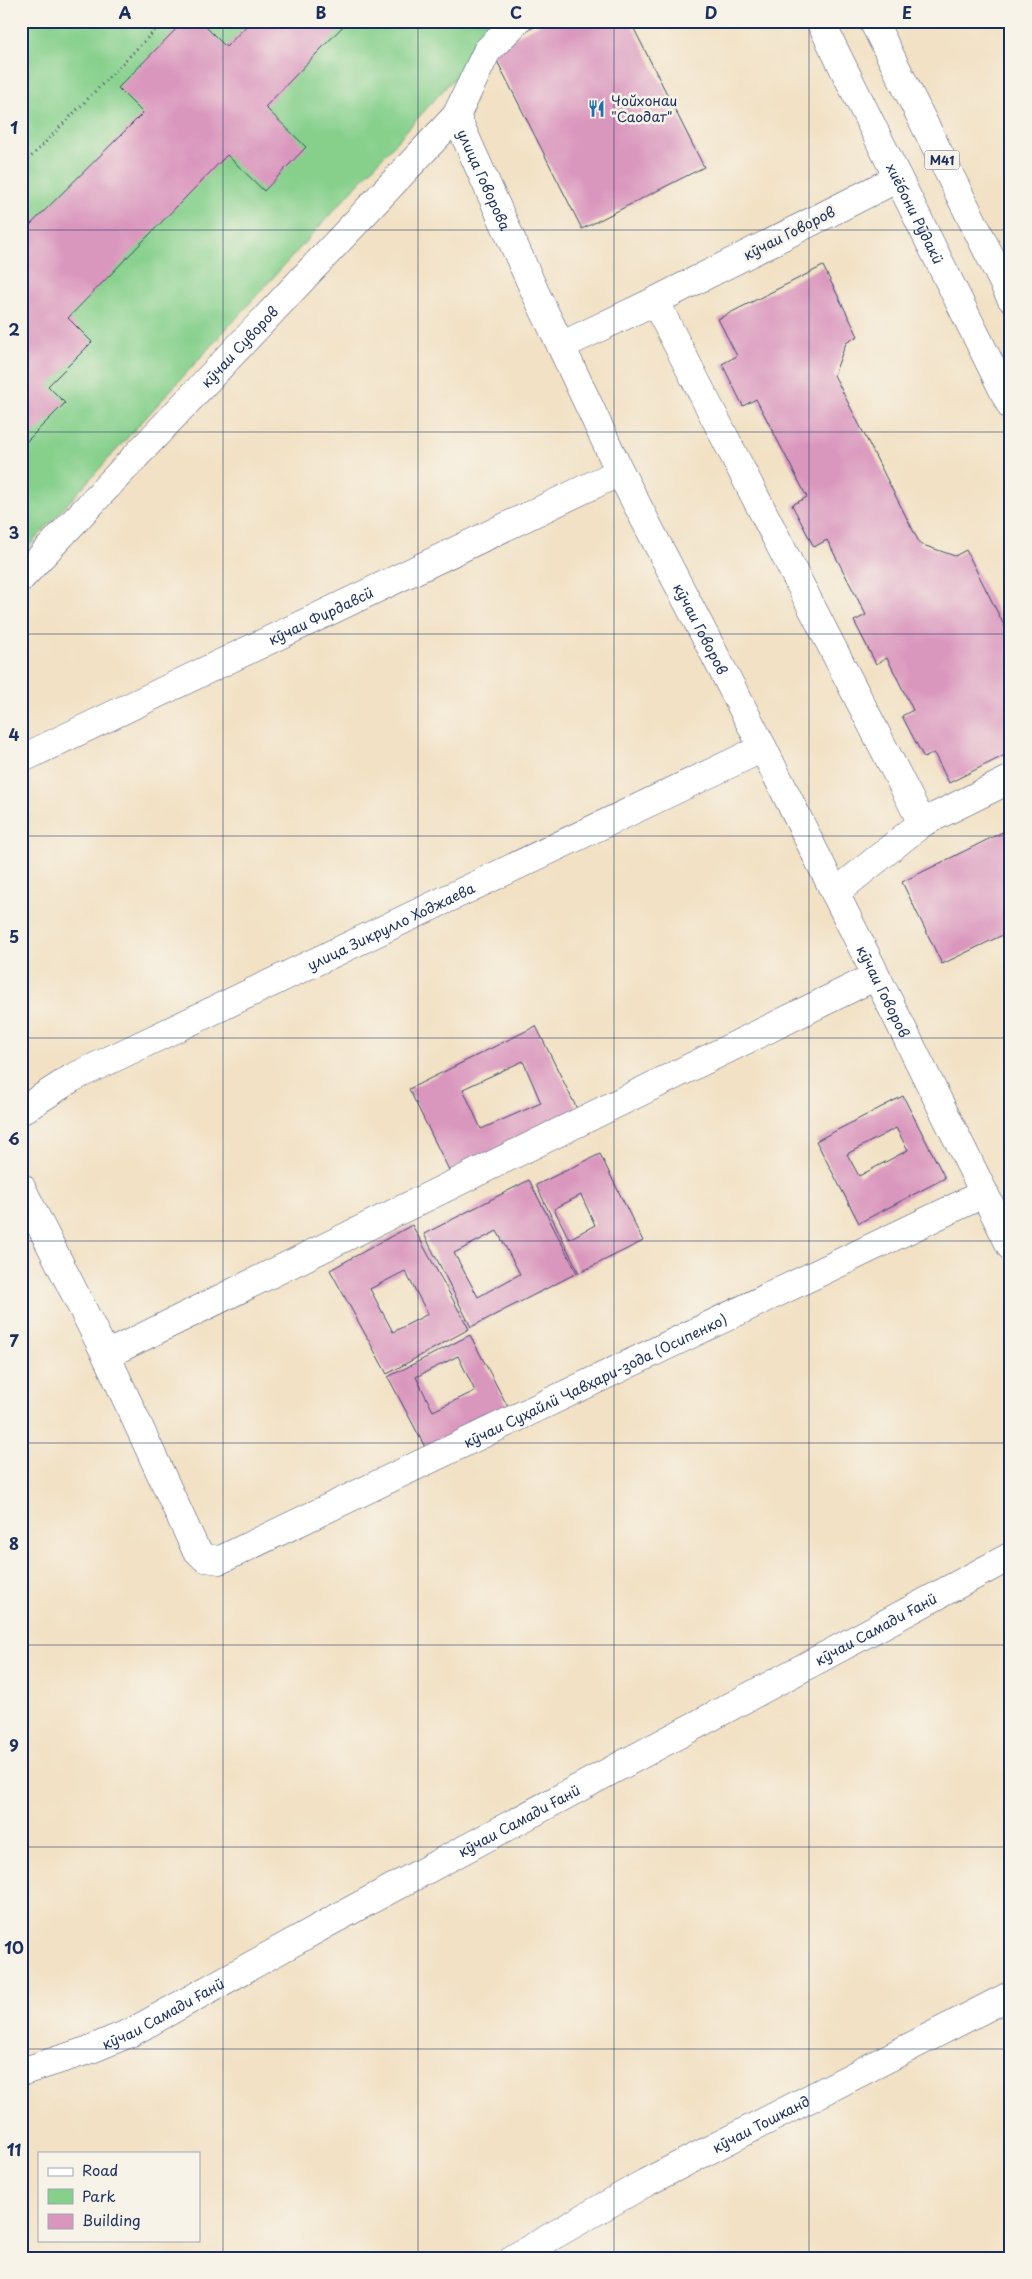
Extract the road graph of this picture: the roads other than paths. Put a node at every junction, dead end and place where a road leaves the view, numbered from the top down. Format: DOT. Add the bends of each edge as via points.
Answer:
graph roads {
  1 [pos="518,21"];
  2 [pos="820,21"];
  3 [pos="873,21"];
  4 [pos="456,116"];
  5 [pos="898,178"];
  6 [pos="1011,298"];
  7 [pos="655,301"];
  8 [pos="561,346"];
  9 [pos="1011,406"];
  10 [pos="620,472"];
  11 [pos="21,578"];
  12 [pos="763,748"];
  13 [pos="21,759"];
  14 [pos="1011,779"];
  15 [pos="922,823"];
  16 [pos="836,893"];
  17 [pos="876,976"];
  18 [pos="21,1110"];
  19 [pos="21,1187"];
  20 [pos="984,1194"];
  21 [pos="1011,1247"];
  22 [pos="106,1355"];
  23 [pos="1011,1556"];
  24 [pos="1011,1995"];
  25 [pos="21,2072"];
  26 [pos="514,2258"];
  1 -- 4 [label="main road, улица Говорова" via="487,51"];
  2 -- 5 [label="main road, хиёбони Рӯдакӣ"];
  3 -- 6 [label="main road, M41"];
  4 -- 8 [label="main road, улица Говорова"];
  4 -- 11 [label="main road, кӯчаи Суворов"];
  5 -- 7 [label="main road, кӯчаи Говоров"];
  5 -- 9 [label="main road, хиёбони Рӯдакӣ"];
  7 -- 8 [label="main road, кӯчаи Говоров"];
  7 -- 15 [label="main road"];
  8 -- 10 [label="main road, кӯчаи Говоров"];
  10 -- 12 [label="main road, кӯчаи Говоров"];
  10 -- 13 [label="main road, кӯчаи Фирдавсӣ"];
  12 -- 16 [label="main road, кӯчаи Говоров"];
  12 -- 18 [label="main road, улица Зикрулло Ходжаева" via="72,1078"];
  14 -- 15 [label="main road"];
  15 -- 16 [label="main road"];
  16 -- 17 [label="main road, кӯчаи Говоров"];
  17 -- 20 [label="main road, кӯчаи Говоров"];
  17 -- 22 [label="main road"];
  19 -- 22 [label="main road"];
  20 -- 21 [label="main road, кӯчаи Говоров"];
  20 -- 22 [label="main road, кӯчаи Суҳайлӣ Ҷавҳари-зода (Осипенко)" via="220,1560 205,1558 195,1548"];
  23 -- 25 [label="main road, кӯчаи Самади Ғанӣ" via="333,1920 132,2032"];
  24 -- 26 [label="main road, кӯчаи Тошканд" via="645,2183"];
}
